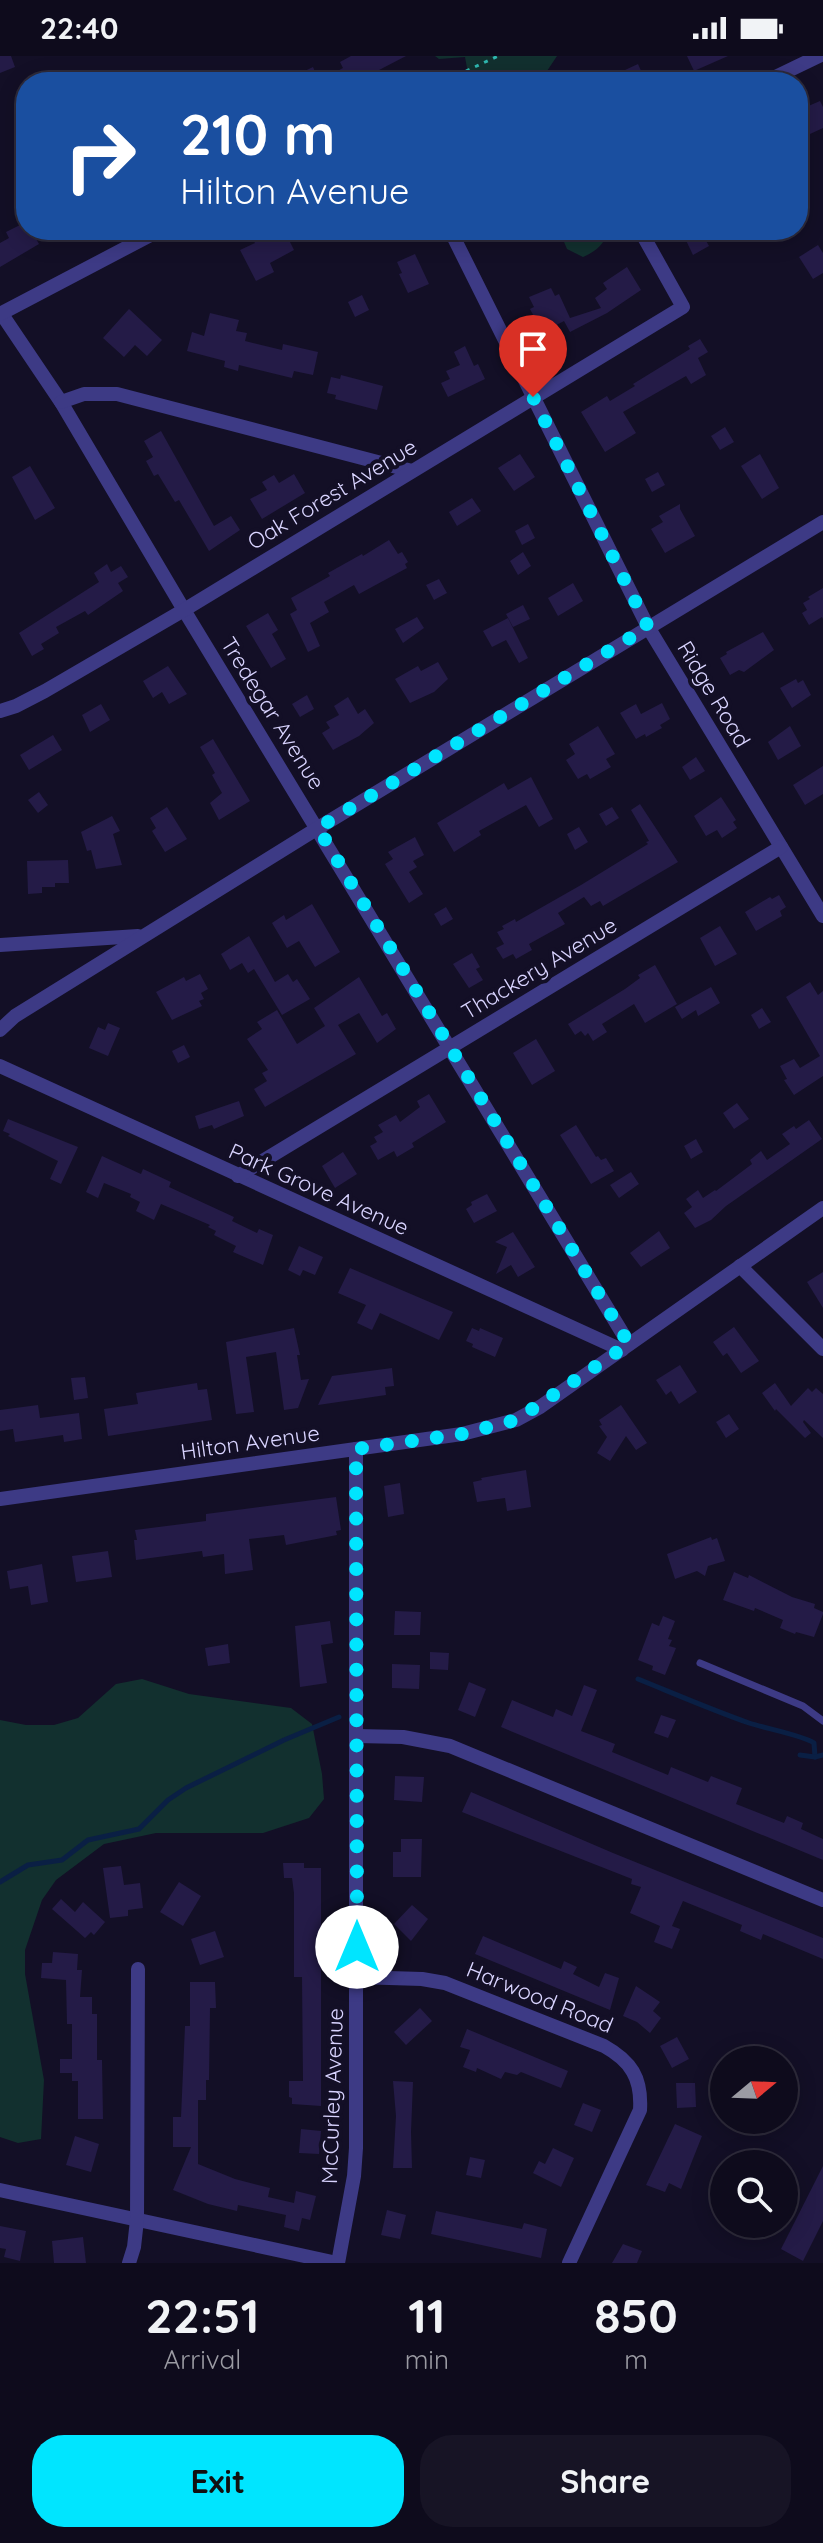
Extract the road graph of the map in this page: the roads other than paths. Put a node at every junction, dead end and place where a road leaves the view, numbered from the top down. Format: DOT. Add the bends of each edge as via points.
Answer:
graph roads {
  1 [pos="819,56"];
  2 [pos="786,72"];
  3 [pos="141,240"];
  4 [pos="455,240"];
  5 [pos="646,240"];
  6 [pos="1,313"];
  7 [pos="533,397"];
  8 [pos="61,402"];
  9 [pos="412,471"];
  10 [pos="823,522"];
  11 [pos="184,610"];
  12 [pos="648,627"];
  13 [pos="0,711"];
  14 [pos="318,828"];
  15 [pos="781,847"];
  16 [pos="823,916"];
  17 [pos="143,936"];
  18 [pos="0,945"];
  19 [pos="0,1030"];
  20 [pos="451,1047"];
  21 [pos="0,1066"];
  22 [pos="238,1176"];
  23 [pos="823,1208"];
  24 [pos="740,1266"];
  25 [pos="626,1347"];
  26 [pos="823,1349"];
  27 [pos="356,1449"];
  28 [pos="0,1499"];
  29 [pos="700,1663"];
  30 [pos="823,1721"];
  31 [pos="357,1736"];
  32 [pos="823,1900"];
  33 [pos="138,1969"];
  34 [pos="356,1977"];
  35 [pos="0,2190"];
  36 [pos="137,2220"];
  37 [pos="129,2263"];
  38 [pos="338,2263"];
  39 [pos="569,2263"];
  1 -- 2 [label="street"];
  3 -- 6 [label="street"];
  4 -- 7 [label="street, Ridge Road"];
  5 -- 7 [label="street, Oak Forest Avenue" via="683,307"];
  6 -- 8 [label="street, Tredegar Avenue"];
  7 -- 9 [label="street, Oak Forest Avenue"];
  7 -- 12 [label="street, Ridge Road"];
  8 -- 9 [label="street" via="84,394 117,394"];
  8 -- 11 [label="street, Tredegar Avenue"];
  9 -- 11 [label="street, Oak Forest Avenue"];
  10 -- 12 [label="street"];
  11 -- 13 [label="street, Oak Forest Avenue" via="45,691"];
  11 -- 14 [label="street, Tredegar Avenue"];
  12 -- 14 [label="street"];
  12 -- 15 [label="street, Ridge Road"];
  14 -- 17 [label="street"];
  14 -- 20 [label="street, Tredegar Avenue"];
  15 -- 16 [label="street, Ridge Road"];
  15 -- 20 [label="street, Thackery Avenue"];
  17 -- 18 [label="street"];
  17 -- 19 [label="street"];
  20 -- 22 [label="street, Thackery Avenue"];
  20 -- 25 [label="street, Tredegar Avenue"];
  21 -- 22 [label="street, Park Grove Avenue"];
  22 -- 25 [label="street, Park Grove Avenue"];
  23 -- 24 [label="street, Hilton Avenue"];
  24 -- 25 [label="street, Hilton Avenue"];
  24 -- 26 [label="street"];
  25 -- 27 [label="street, Hilton Avenue" via="516,1420 462,1434"];
  27 -- 28 [label="street, Hilton Avenue"];
  27 -- 31 [label="street, McCurley Avenue"];
  29 -- 30 [label="lane" via="803,1706"];
  31 -- 32 [label="street" via="427,1739 450,1746"];
  31 -- 34 [label="street, McCurley Avenue"];
  33 -- 36 [label="street"];
  34 -- 38 [label="street, McCurley Avenue" via="354,2176"];
  34 -- 39 [label="street, Harwood Road" via="445,1983 604,2046 631,2065 641,2094 640,2110"];
  35 -- 36 [label="street"];
  36 -- 37 [label="street"];
  36 -- 38 [label="street"];
}
